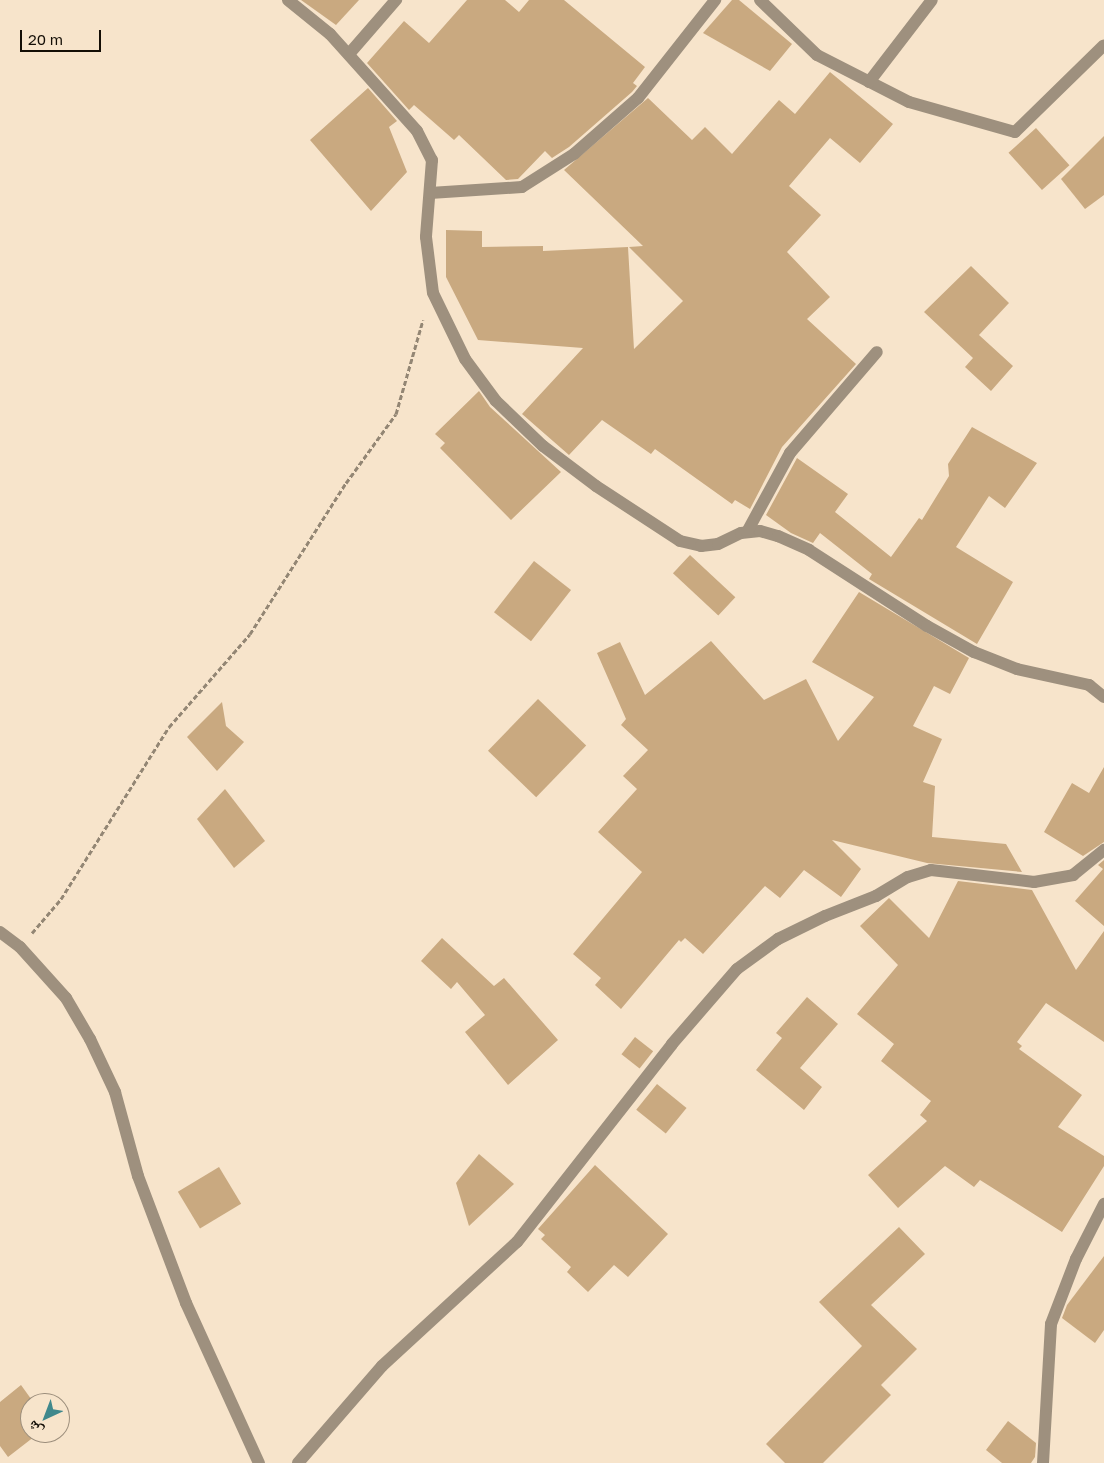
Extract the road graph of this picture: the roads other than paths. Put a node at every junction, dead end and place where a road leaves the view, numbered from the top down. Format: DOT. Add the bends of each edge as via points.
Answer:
graph roads {
  1 [pos="288,0"];
  2 [pos="396,0"];
  3 [pos="714,0"];
  4 [pos="760,0"];
  5 [pos="932,0"];
  6 [pos="1104,46"];
  7 [pos="349,54"];
  8 [pos="869,82"];
  9 [pos="430,193"];
  10 [pos="877,352"];
  11 [pos="748,532"];
  12 [pos="1104,697"];
  13 [pos="1104,850"];
  14 [pos="0,932"];
  15 [pos="1104,1204"];
  16 [pos="259,1463"];
  17 [pos="298,1463"];
  18 [pos="1043,1463"];
  1 -- 7 [label="street"];
  2 -- 7 [label="street"];
  3 -- 9 [label="street" via="638,98 574,154 522,187"];
  4 -- 8 [label="street" via="818,55"];
  5 -- 8 [label="street"];
  6 -- 8 [label="street" via="1015,132 909,102"];
  7 -- 9 [label="street" via="417,131 432,160"];
  9 -- 11 [label="street" via="426,237 433,293 465,359 496,401 558,457 680,541 701,546 718,544"];
  10 -- 11 [label="street" via="790,453"];
  11 -- 12 [label="street" via="778,536 809,550 926,626 974,652 1017,669 1089,686"];
  13 -- 17 [label="street" via="1073,875 1034,882 931,870 908,877 876,896 824,916 778,939 737,969 672,1044 518,1242 382,1366"];
  14 -- 16 [label="street" via="20,947 66,998 115,1092 138,1176 186,1304"];
  15 -- 18 [label="street" via="1076,1259 1051,1324"];
}
